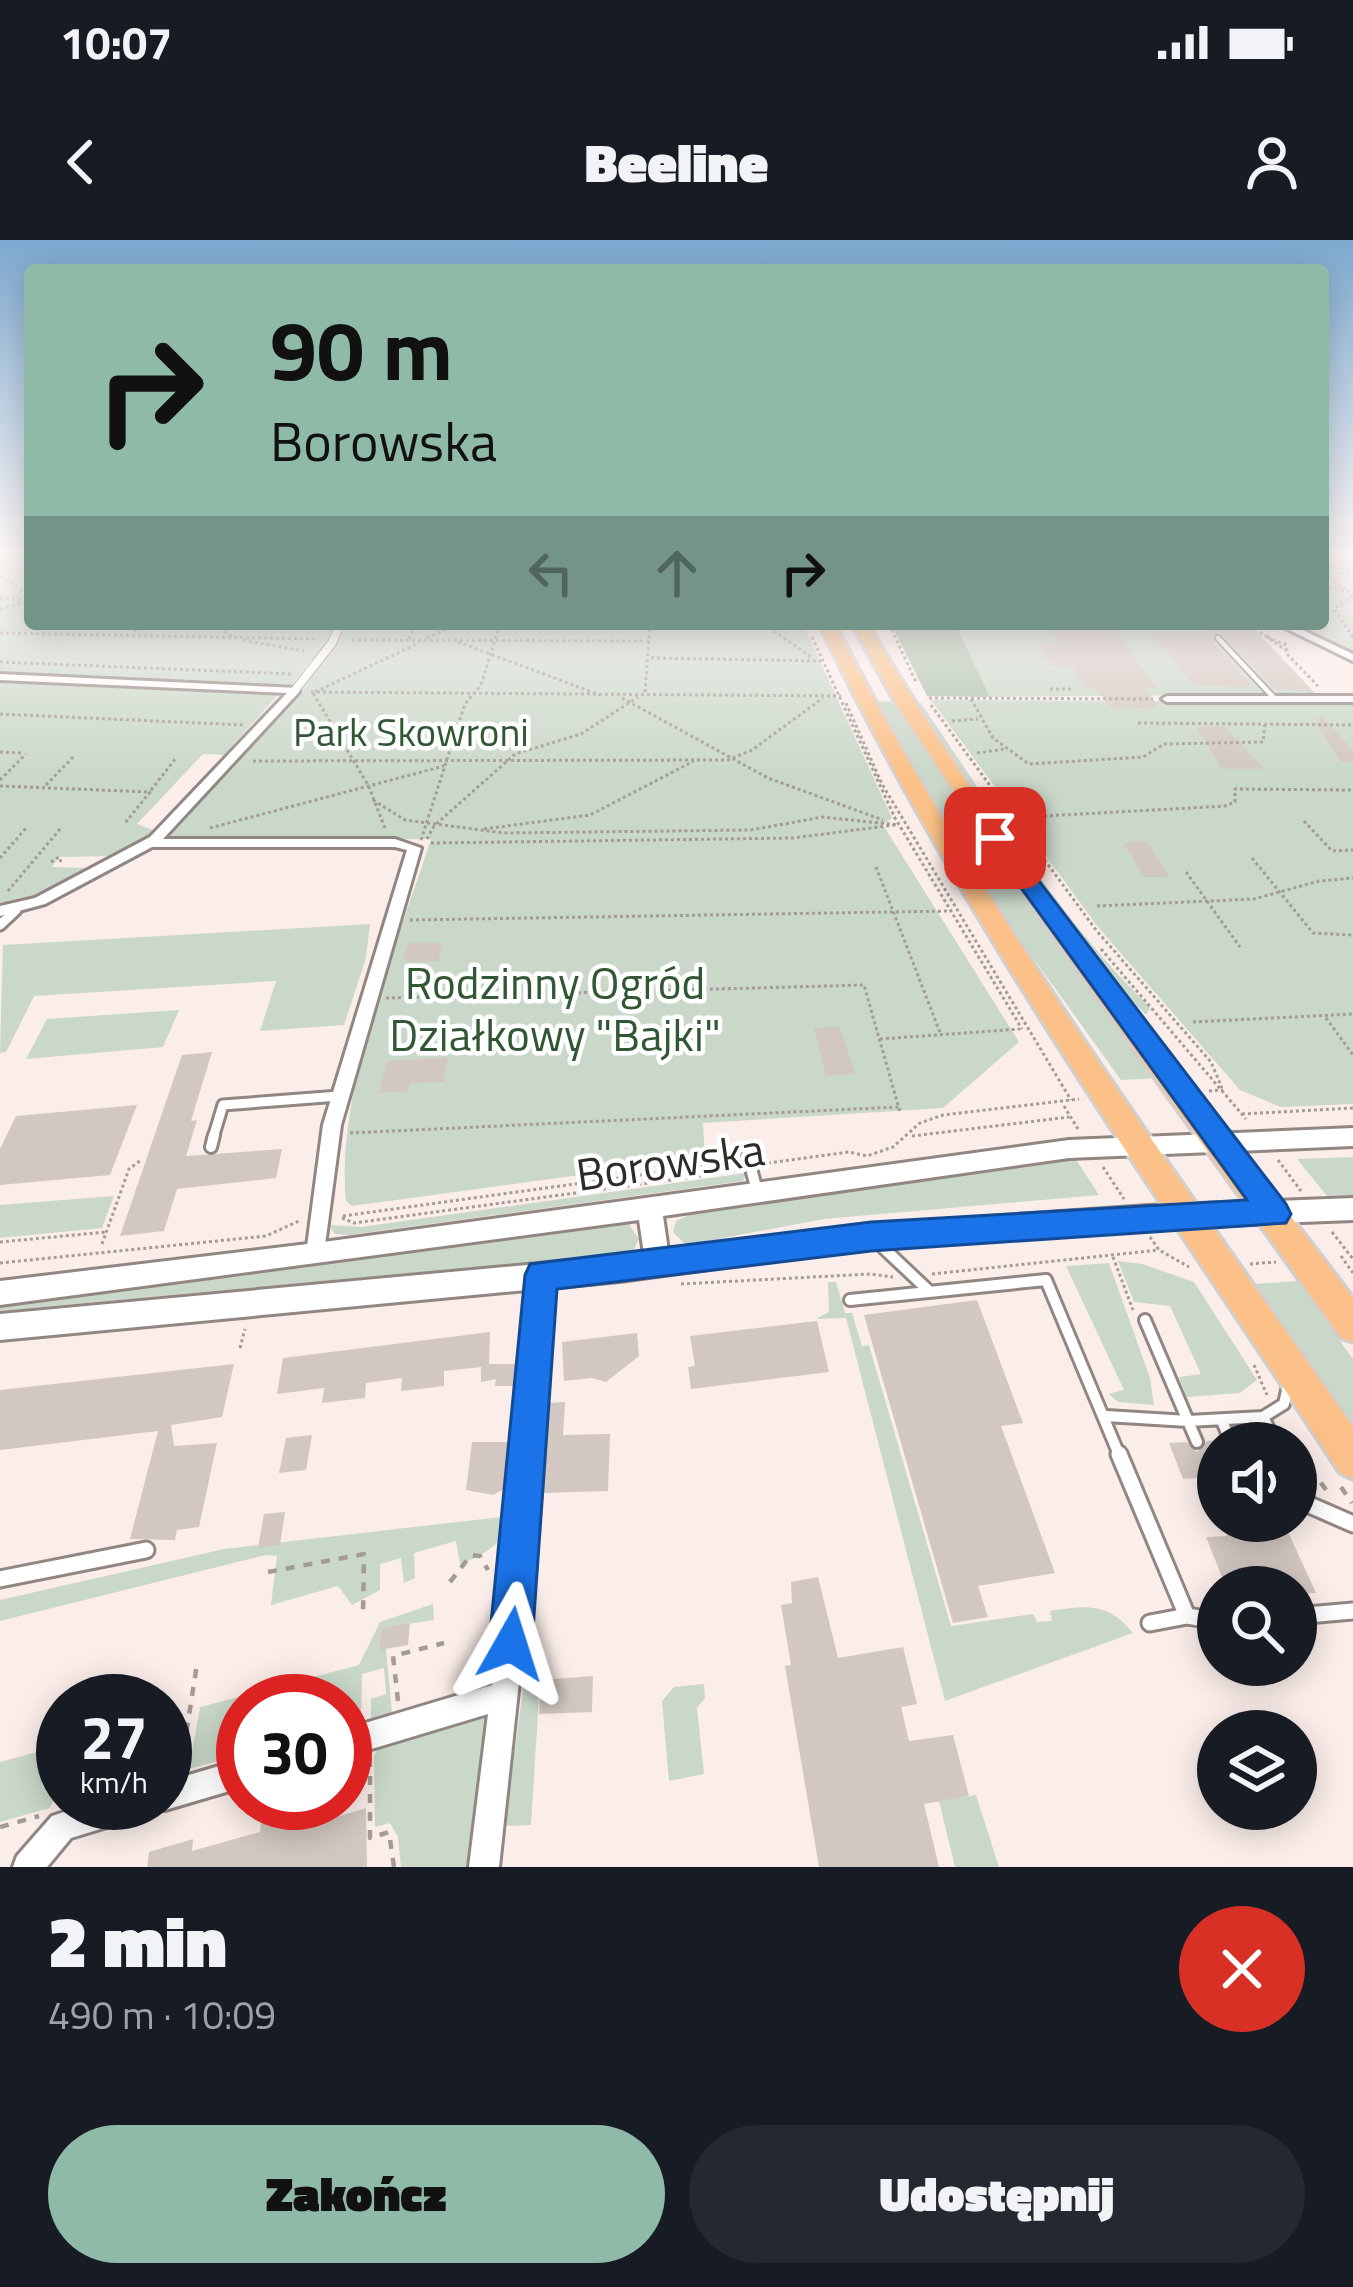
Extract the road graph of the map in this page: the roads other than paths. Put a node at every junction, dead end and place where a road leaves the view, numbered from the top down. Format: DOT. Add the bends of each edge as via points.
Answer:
graph roads {
  1 [pos="337,630"];
  2 [pos="830,630"];
  3 [pos="864,630"];
  4 [pos="1295,630"];
  5 [pos="1218,638"];
  6 [pos="1353,658"];
  7 [pos="0,677"];
  8 [pos="295,691"];
  9 [pos="1167,699"];
  10 [pos="1274,699"];
  11 [pos="1353,699"];
  12 [pos="149,843"];
  13 [pos="6,907"];
  14 [pos="0,925"];
  15 [pos="339,1096"];
  16 [pos="1353,1137"];
  17 [pos="1221,1142"];
  18 [pos="1141,1145"];
  19 [pos="211,1147"];
  20 [pos="750,1162"];
  21 [pos="757,1191"];
  22 [pos="649,1206"];
  23 [pos="1353,1209"];
  24 [pos="1189,1214"];
  25 [pos="1275,1214"];
  26 [pos="871,1236"];
  27 [pos="316,1254"];
  28 [pos="658,1265"];
  29 [pos="542,1275"];
  30 [pos="929,1292"];
  31 [pos="0,1293"];
  32 [pos="850,1300"];
  33 [pos="1145,1320"];
  34 [pos="1353,1326"];
  35 [pos="0,1327"];
  36 [pos="1270,1377"];
  37 [pos="1106,1416"];
  38 [pos="1257,1418"];
  39 [pos="1188,1421"];
  40 [pos="1222,1421"];
  41 [pos="1257,1422"];
  42 [pos="1260,1422"];
  43 [pos="1197,1442"];
  44 [pos="1353,1460"];
  45 [pos="1317,1508"];
  46 [pos="1353,1524"];
  47 [pos="146,1550"];
  48 [pos="0,1579"];
  49 [pos="1353,1611"];
  50 [pos="1317,1614"];
  51 [pos="1187,1616"];
  52 [pos="1197,1618"];
  53 [pos="1150,1623"];
  54 [pos="506,1695"];
  55 [pos="372,1736"];
  56 [pos="59,1830"];
  57 [pos="28,1867"];
  58 [pos="484,1867"];
  1 -- 8 [label="street"];
  2 -- 18 [label="main road" via="954,862"];
  3 -- 17 [label="main road" via="969,800"];
  4 -- 6 [label="street"];
  5 -- 10 [label="lane"];
  7 -- 8 [label="street"];
  8 -- 12 [label="street"];
  9 -- 10 [label="street"];
  10 -- 11 [label="street"];
  12 -- 13 [label="street"];
  12 -- 15 [label="street" via="414,848"];
  13 -- 14 [label="lane"];
  15 -- 19 [label="lane" via="223,1106"];
  15 -- 27 [label="street"];
  16 -- 17 [label="street, Borowska"];
  17 -- 18 [label="street, Borowska"];
  17 -- 25 [label="main road"];
  18 -- 21 [label="street, Borowska"];
  18 -- 24 [label="main road"];
  20 -- 21 [label="lane"];
  21 -- 22 [label="street, Borowska"];
  22 -- 27 [label="street, Borowska"];
  22 -- 28 [label="street"];
  23 -- 25 [label="street"];
  24 -- 25 [label="street"];
  24 -- 26 [label="street"];
  24 -- 36 [label="main road"];
  25 -- 34 [label="main road"];
  26 -- 28 [label="street"];
  26 -- 30 [label="lane"];
  27 -- 31 [label="street, Borowska"];
  28 -- 29 [label="street"];
  29 -- 35 [label="street"];
  29 -- 54 [label="street"];
  30 -- 32 [label="lane"];
  30 -- 37 [label="lane" via="1046,1280"];
  33 -- 39 [label="lane"];
  36 -- 38 [label="lane" via="1283,1404"];
  36 -- 44 [label="main road"];
  37 -- 39 [label="lane"];
  37 -- 51 [label="lane"];
  38 -- 40 [label="lane"];
  38 -- 41 [label="lane"];
  38 -- 42 [label="lane"];
  39 -- 40 [label="lane"];
  39 -- 43 [label="lane"];
  45 -- 46 [label="lane"];
  47 -- 48 [label="lane"];
  49 -- 50 [label="lane"];
  51 -- 52 [label="lane"];
  51 -- 53 [label="lane"];
  54 -- 55 [label="street"];
  54 -- 58 [label="street"];
  56 -- 57 [label="street"];
}
